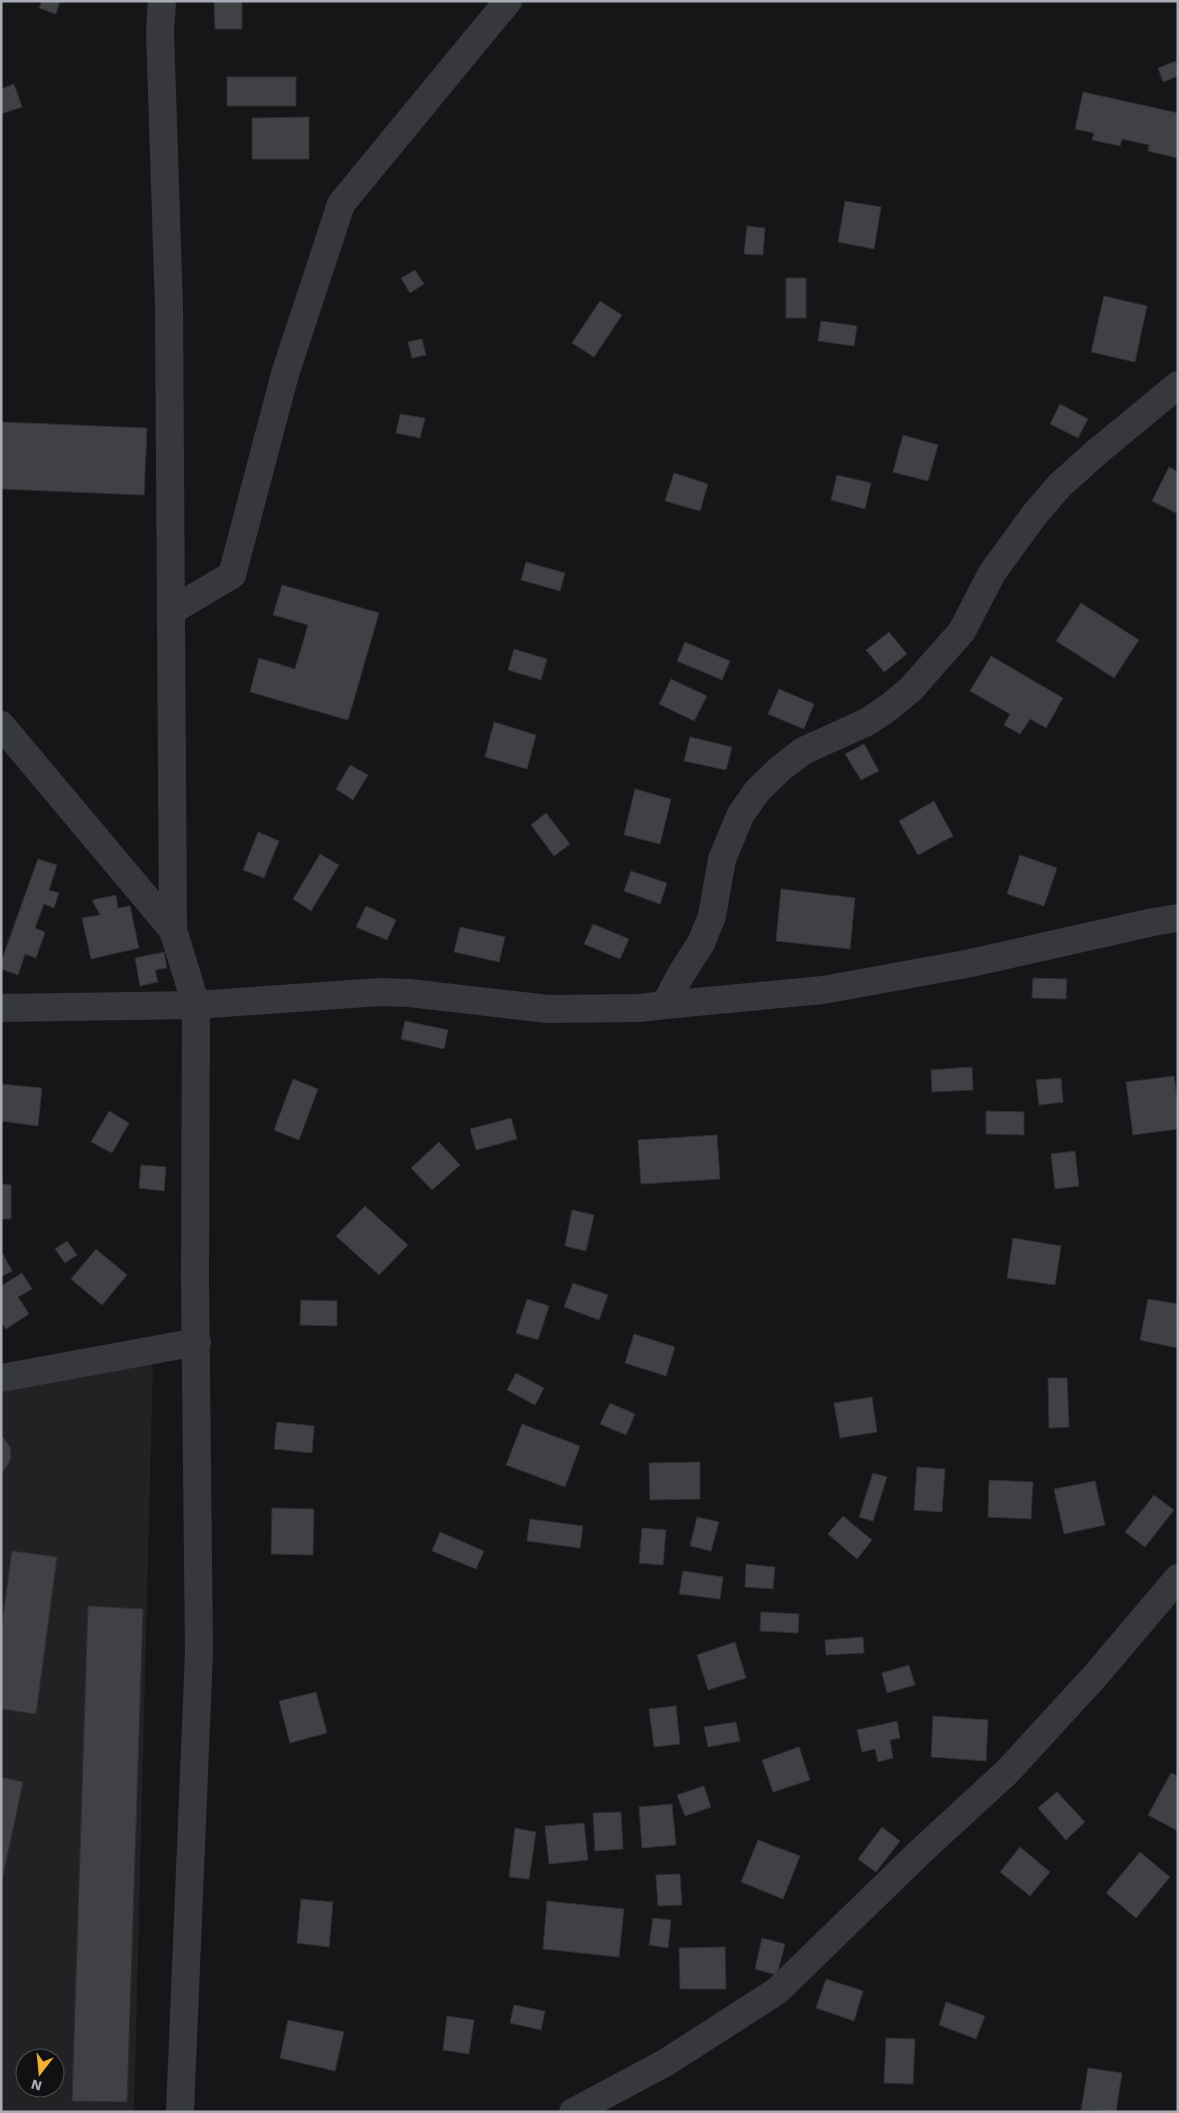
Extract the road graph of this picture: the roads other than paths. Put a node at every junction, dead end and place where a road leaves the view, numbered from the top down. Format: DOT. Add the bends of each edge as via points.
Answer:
graph roads {
  1 [pos="162,1"];
  2 [pos="508,1"];
  3 [pos="1178,385"];
  4 [pos="171,611"];
  5 [pos="1,725"];
  6 [pos="1178,918"];
  7 [pos="173,930"];
  8 [pos="196,1005"];
  9 [pos="665,1005"];
  10 [pos="1,1008"];
  11 [pos="197,1342"];
  12 [pos="1,1378"];
  13 [pos="1178,1578"];
  14 [pos="180,2112"];
  15 [pos="574,2112"];
  1 -- 4 [label="street"];
  2 -- 4 [label="street" via="340,204 285,374 232,575"];
  3 -- 9 [label="street" via="1060,485 992,573 962,631 911,689 867,722 803,751 758,790 742,814 722,859 712,916 701,943"];
  4 -- 7 [label="street"];
  5 -- 7 [label="street"];
  6 -- 9 [label="street" via="971,963 823,990"];
  7 -- 8 [label="street"];
  8 -- 9 [label="street" via="380,992 548,1009"];
  8 -- 10 [label="street"];
  8 -- 11 [label="street"];
  11 -- 12 [label="street"];
  11 -- 14 [label="street" via="199,1653"];
  13 -- 15 [label="street" via="1095,1676 1007,1772 777,1991 665,2064"];
}
